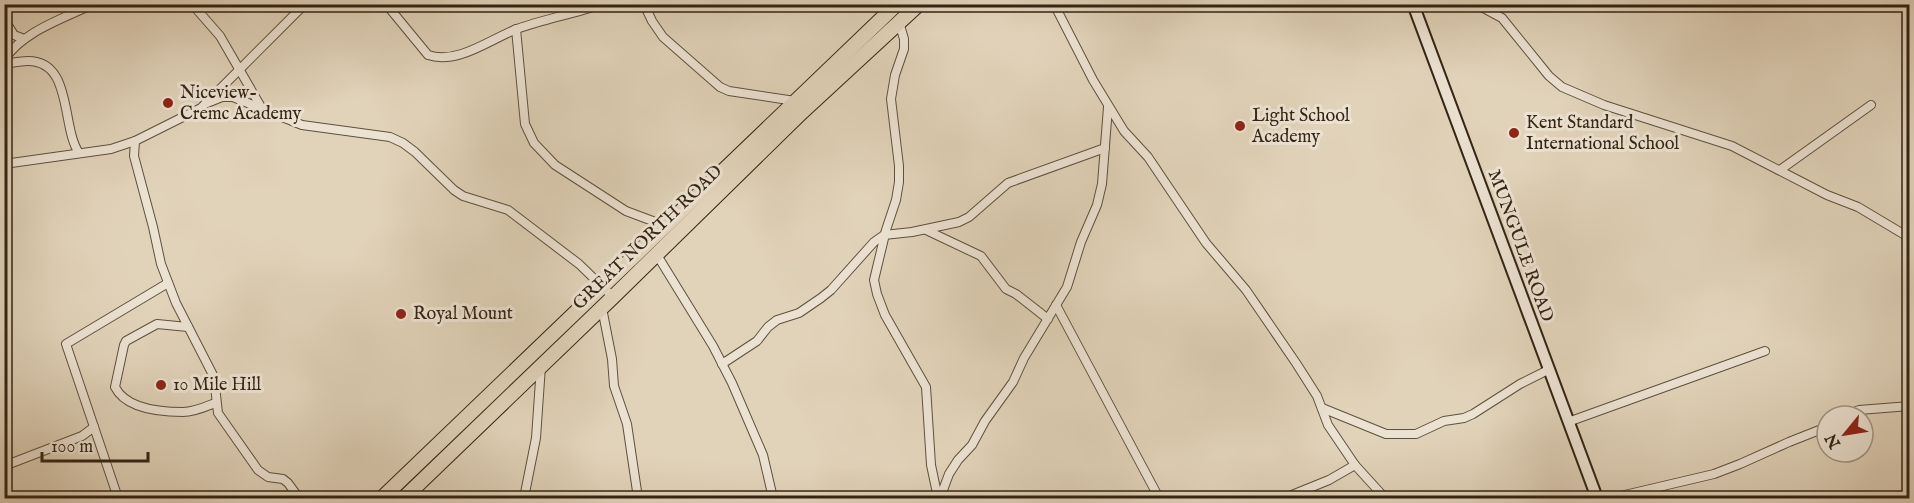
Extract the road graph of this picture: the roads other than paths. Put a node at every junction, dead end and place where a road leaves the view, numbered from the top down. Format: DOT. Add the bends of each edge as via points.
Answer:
graph roads {
  1 [pos="93,4"];
  2 [pos="192,4"];
  3 [pos="305,4"];
  4 [pos="386,4"];
  5 [pos="602,4"];
  6 [pos="644,4"];
  7 [pos="897,4"];
  8 [pos="919,4"];
  9 [pos="1054,4"];
  10 [pos="1476,4"];
  11 [pos="1417,5"];
  12 [pos="4,20"];
  13 [pos="899,22"];
  14 [pos="516,29"];
  15 [pos="24,39"];
  16 [pos="4,62"];
  17 [pos="238,69"];
  18 [pos="796,102"];
  19 [pos="207,103"];
  20 [pos="1871,105"];
  21 [pos="1108,106"];
  22 [pos="262,107"];
  23 [pos="135,141"];
  24 [pos="1105,148"];
  25 [pos="79,153"];
  26 [pos="4,164"];
  27 [pos="1779,170"];
  28 [pos="666,226"];
  29 [pos="925,230"];
  30 [pos="885,235"];
  31 [pos="1910,238"];
  32 [pos="657,255"];
  33 [pos="168,283"];
  34 [pos="603,286"];
  35 [pos="613,297"];
  36 [pos="1056,304"];
  37 [pos="602,308"];
  38 [pos="1048,318"];
  39 [pos="188,327"];
  40 [pos="1765,351"];
  41 [pos="723,364"];
  42 [pos="541,366"];
  43 [pos="1548,370"];
  44 [pos="215,403"];
  45 [pos="1910,406"];
  46 [pos="1322,408"];
  47 [pos="1875,409"];
  48 [pos="1568,422"];
  49 [pos="94,427"];
  50 [pos="1815,432"];
  51 [pos="1355,465"];
  52 [pos="4,466"];
  53 [pos="1287,497"];
  54 [pos="118,498"];
  55 [pos="299,498"];
  56 [pos="382,498"];
  57 [pos="404,498"];
  58 [pos="525,498"];
  59 [pos="638,498"];
  60 [pos="773,498"];
  61 [pos="939,498"];
  62 [pos="1159,498"];
  63 [pos="1385,498"];
  64 [pos="1597,498"];
  65 [pos="1611,498"];
  1 -- 15 [label="street"];
  2 -- 17 [label="street" via="220,36"];
  3 -- 17 [label="street"];
  4 -- 14 [label="street" via="432,56 464,53"];
  5 -- 14 [label="street"];
  6 -- 18 [label="street" via="663,37 720,87"];
  7 -- 18 [label="highway, GREAT NORTH ROAD"];
  8 -- 13 [label="highway, GREAT NORTH ROAD"];
  9 -- 21 [label="street"];
  10 -- 27 [label="street" via="1502,18 1562,87 1604,105 1732,146"];
  11 -- 43 [label="street, MUNGULE ROAD"];
  12 -- 15 [label="street" via="14,35"];
  13 -- 30 [label="street" via="904,49 891,99 899,182"];
  13 -- 32 [label="highway, GREAT NORTH ROAD"];
  14 -- 28 [label="street" via="525,124 541,152 626,211"];
  15 -- 16 [label="street"];
  16 -- 25 [label="street" via="30,61 54,74 62,87 72,141"];
  17 -- 19 [label="street"];
  17 -- 22 [label="street"];
  18 -- 28 [label="highway, GREAT NORTH ROAD"];
  19 -- 22 [label="street" via="233,97"];
  19 -- 23 [label="street"];
  20 -- 27 [label="street"];
  21 -- 24 [label="street"];
  21 -- 46 [label="street" via="1206,243 1246,290"];
  22 -- 34 [label="street" via="302,125 390,137 403,143 454,190 472,200 508,210"];
  23 -- 25 [label="street"];
  23 -- 33 [label="street" via="134,156"];
  24 -- 29 [label="street" via="1008,183 969,216"];
  24 -- 36 [label="street" via="1097,205 1074,271"];
  25 -- 26 [label="street"];
  27 -- 31 [label="street" via="1858,207"];
  28 -- 34 [label="highway, GREAT NORTH ROAD"];
  29 -- 30 [label="street"];
  29 -- 38 [label="street" via="981,256 1006,289"];
  30 -- 41 [label="street" via="821,298 777,320 757,341"];
  30 -- 61 [label="street" via="875,269 875,288 885,315 926,387 931,465"];
  32 -- 35 [label="highway, GREAT NORTH ROAD"];
  32 -- 41 [label="street"];
  33 -- 39 [label="street"];
  33 -- 49 [label="street" via="66,344"];
  34 -- 35 [label="street"];
  34 -- 56 [label="highway, GREAT NORTH ROAD"];
  35 -- 37 [label="highway, GREAT NORTH ROAD"];
  36 -- 38 [label="street"];
  36 -- 62 [label="street"];
  37 -- 42 [label="highway, GREAT NORTH ROAD"];
  37 -- 59 [label="street"];
  38 -- 61 [label="street" via="1013,382 949,474"];
  39 -- 44 [label="street" via="213,377"];
  39 -- 44 [label="street" via="154,325 126,341 115,387 139,407 183,412"];
  40 -- 48 [label="street"];
  41 -- 60 [label="street" via="756,437"];
  42 -- 57 [label="highway, GREAT NORTH ROAD"];
  42 -- 58 [label="street" via="536,438"];
  43 -- 46 [label="street" via="1473,414 1416,434 1386,435"];
  43 -- 48 [label="street, MUNGULE ROAD"];
  44 -- 55 [label="street" via="258,470 268,477 283,479"];
  45 -- 47 [label="street"];
  46 -- 51 [label="street" via="1328,425"];
  48 -- 64 [label="street, MUNGULE ROAD"];
  49 -- 52 [label="street" via="82,436"];
  49 -- 54 [label="street"];
  50 -- 65 [label="street" via="1714,474"];
  51 -- 53 [label="street"];
  51 -- 63 [label="street"];
}
